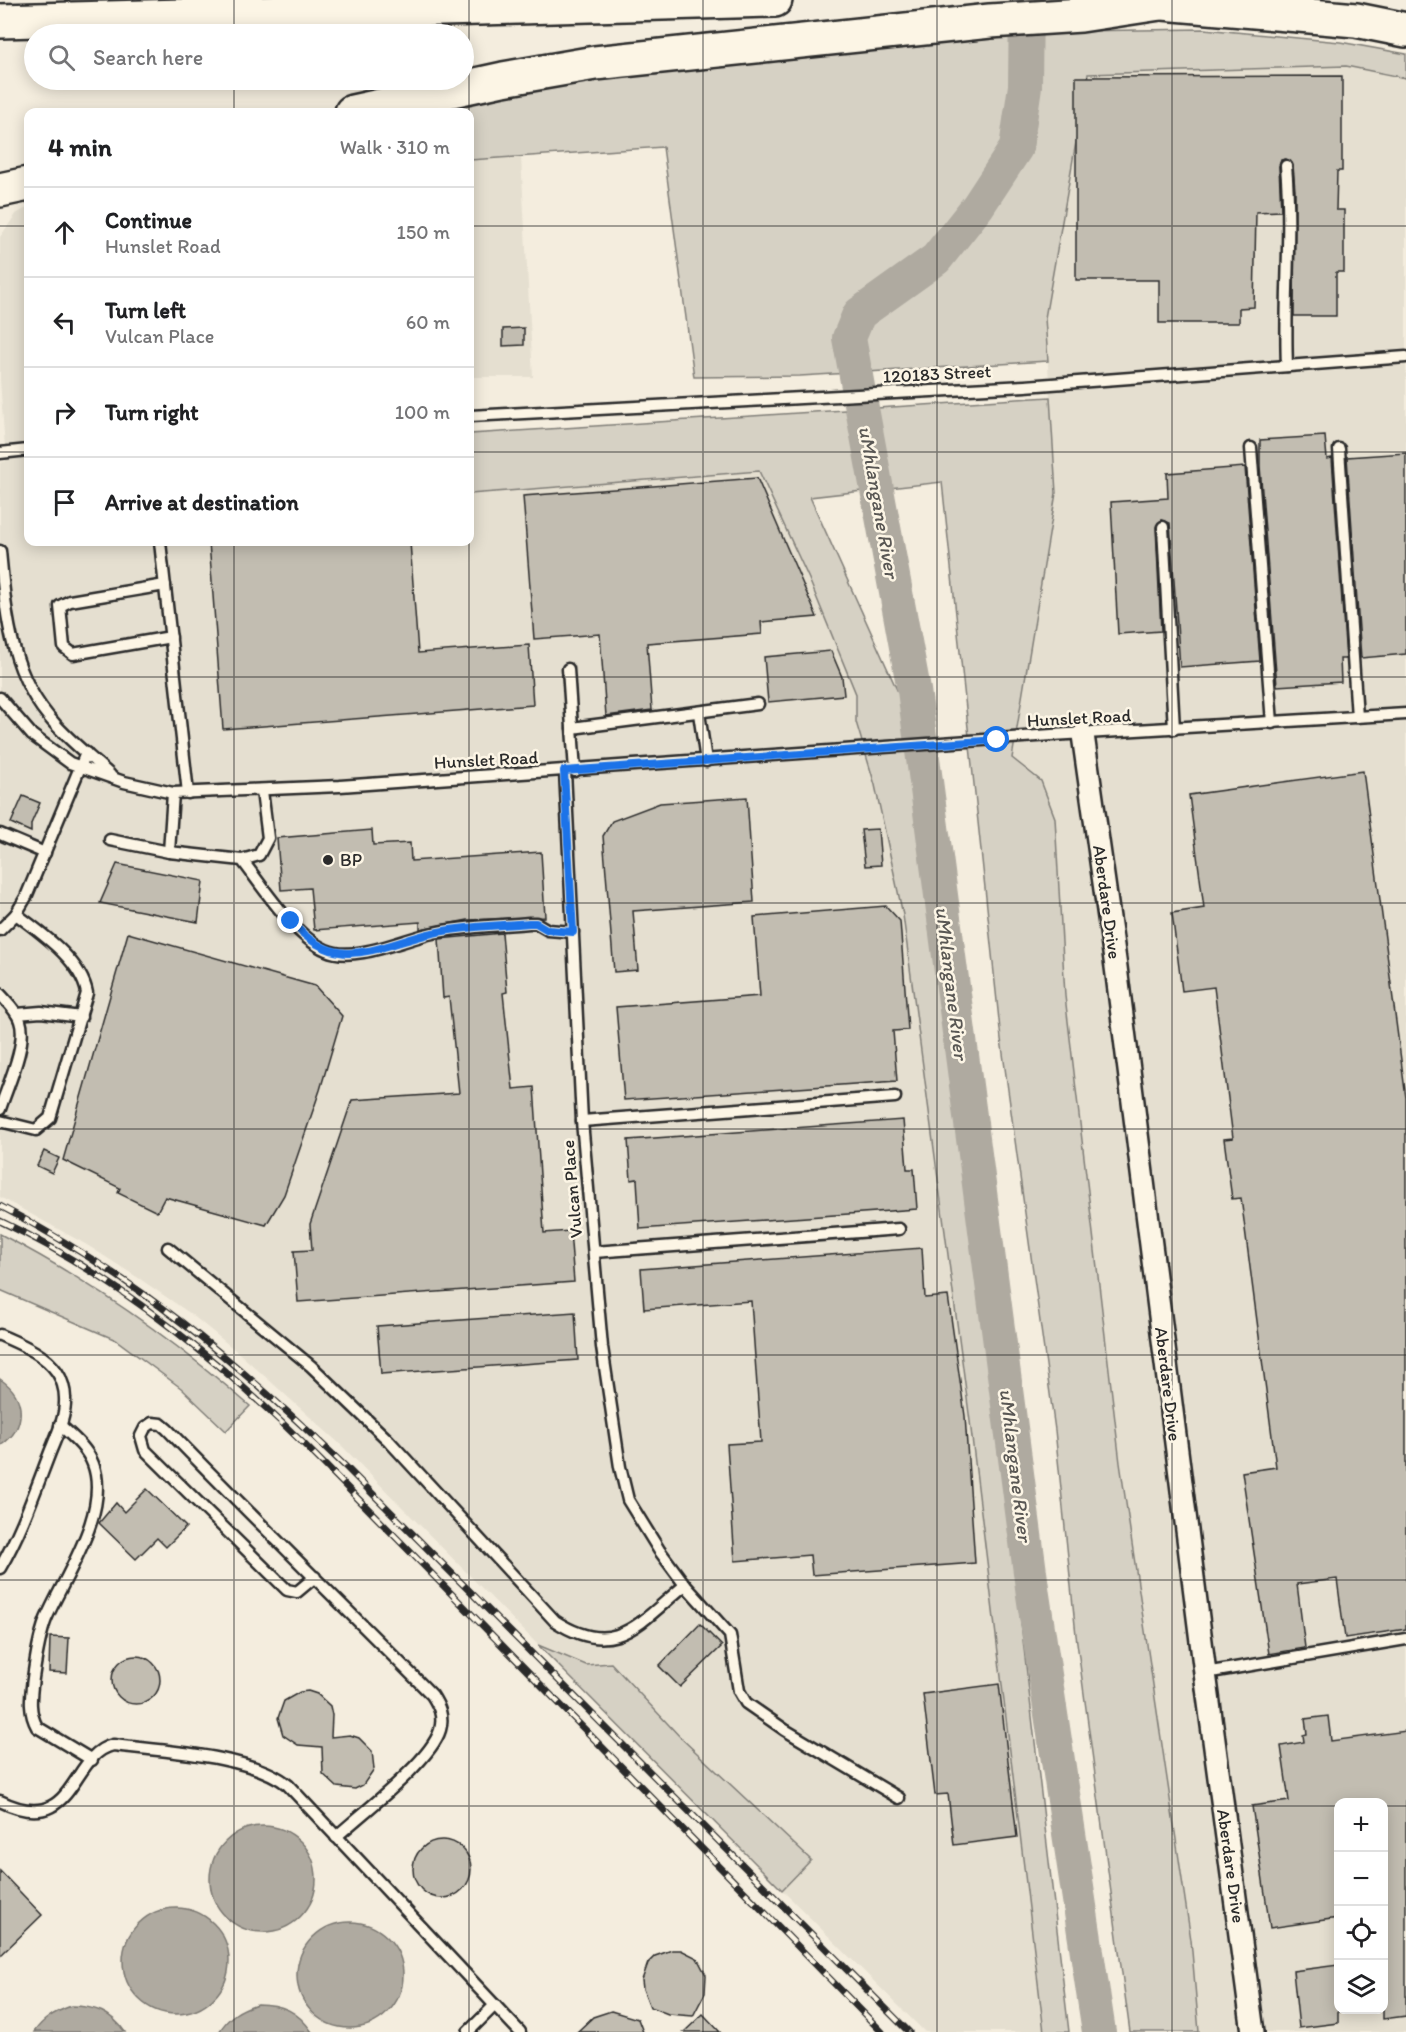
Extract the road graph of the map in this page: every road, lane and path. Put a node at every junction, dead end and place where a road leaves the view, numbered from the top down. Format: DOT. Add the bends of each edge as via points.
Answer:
graph roads {
  1 [pos="775,0"];
  2 [pos="1146,1"];
  3 [pos="2,21"];
  4 [pos="1406,30"];
  5 [pos="474,85"];
  6 [pos="453,90"];
  7 [pos="370,108"];
  8 [pos="1286,166"];
  9 [pos="24,184"];
  10 [pos="0,190"];
  11 [pos="1406,357"];
  12 [pos="1287,366"];
  13 [pos="474,416"];
  14 [pos="1251,448"];
  15 [pos="1339,449"];
  16 [pos="24,450"];
  17 [pos="0,453"];
  18 [pos="1163,527"];
  19 [pos="160,546"];
  20 [pos="0,551"];
  21 [pos="165,585"];
  22 [pos="171,637"];
  23 [pos="568,669"];
  24 [pos="0,698"];
  25 [pos="758,704"];
  26 [pos="699,713"];
  27 [pos="1406,714"];
  28 [pos="1357,717"];
  29 [pos="1272,723"];
  30 [pos="572,728"];
  31 [pos="1174,729"];
  32 [pos="1083,735"];
  33 [pos="86,753"];
  34 [pos="706,761"];
  35 [pos="81,769"];
  36 [pos="570,771"];
  37 [pos="110,776"];
  38 [pos="262,791"];
  39 [pos="173,793"];
  40 [pos="188,793"];
  41 [pos="0,834"];
  42 [pos="110,840"];
  43 [pos="169,852"];
  44 [pos="45,853"];
  45 [pos="242,860"];
  46 [pos="16,914"];
  47 [pos="0,930"];
  48 [pos="573,932"];
  49 [pos="0,994"];
  50 [pos="17,1014"];
  51 [pos="81,1017"];
  52 [pos="895,1097"];
  53 [pos="0,1109"];
  54 [pos="0,1121"];
  55 [pos="582,1121"];
  56 [pos="899,1228"];
  57 [pos="168,1248"];
  58 [pos="594,1252"];
  59 [pos="0,1335"];
  60 [pos="60,1425"];
  61 [pos="0,1568"];
  62 [pos="315,1577"];
  63 [pos="685,1585"];
  64 [pos="1406,1639"];
  65 [pos="1205,1674"];
  66 [pos="92,1760"];
  67 [pos="899,1798"];
  68 [pos="0,1801"];
  69 [pos="336,1837"];
  70 [pos="495,2005"];
  71 [pos="468,2032"];
  72 [pos="520,2032"];
  73 [pos="1254,2032"];
  1 -- 3 [label="main road"];
  2 -- 4 [label="main road" via="1356,20"];
  2 -- 5 [label="main road" via="1081,15 595,63"];
  6 -- 7 [label="main road"];
  8 -- 12 [label="lane"];
  9 -- 10 [label="main road"];
  11 -- 12 [label="lane, 120183 Street"];
  12 -- 13 [label="lane, 120183 Street" via="934,391"];
  14 -- 29 [label="lane"];
  15 -- 28 [label="lane"];
  16 -- 17 [label="lane"];
  18 -- 31 [label="lane"];
  19 -- 21 [label="lane"];
  20 -- 33 [label="lane, Hunslet Road" via="11,643 20,669 54,723"];
  21 -- 22 [label="lane"];
  21 -- 22 [label="lane" via="70,601 60,606 59,612 64,647 73,654"];
  22 -- 40 [label="lane"];
  23 -- 30 [label="lane, Vulcan Place"];
  24 -- 35 [label="lane, Hunslet Road" via="32,735"];
  25 -- 26 [label="lane"];
  26 -- 30 [label="lane"];
  26 -- 34 [label="lane"];
  27 -- 28 [label="lane, Hunslet Road"];
  28 -- 29 [label="lane, Hunslet Road"];
  29 -- 31 [label="lane, Hunslet Road"];
  30 -- 36 [label="lane, Vulcan Place"];
  31 -- 32 [label="lane, Hunslet Road"];
  32 -- 34 [label="lane, Hunslet Road"];
  32 -- 65 [label="street, Aberdare Drive"];
  33 -- 35 [label="lane"];
  33 -- 37 [label="lane, Hunslet Road"];
  34 -- 36 [label="lane, Hunslet Road"];
  35 -- 37 [label="lane, Hunslet Road"];
  35 -- 44 [label="lane"];
  36 -- 38 [label="lane, Hunslet Road"];
  36 -- 48 [label="lane, Vulcan Place"];
  37 -- 39 [label="lane, Hunslet Road"];
  38 -- 40 [label="lane, Hunslet Road"];
  38 -- 45 [label="lane" via="266,845 260,855"];
  39 -- 40 [label="lane, Hunslet Road"];
  39 -- 43 [label="lane"];
  41 -- 44 [label="lane"];
  42 -- 43 [label="lane"];
  43 -- 45 [label="lane"];
  44 -- 46 [label="lane"];
  45 -- 48 [label="lane" via="303,935 328,951 345,953 434,932 529,923 548,930"];
  46 -- 47 [label="lane"];
  46 -- 51 [label="lane" via="80,976 87,993"];
  48 -- 55 [label="lane, Vulcan Place"];
  49 -- 50 [label="lane"];
  50 -- 51 [label="lane" via="40,1012"];
  50 -- 53 [label="lane" via="21,1029 19,1050"];
  51 -- 54 [label="lane" via="45,1125 36,1130"];
  52 -- 55 [label="lane"];
  55 -- 58 [label="lane, Vulcan Place"];
  56 -- 58 [label="lane"];
  57 -- 63 [label="lane" via="311,1366 389,1442 555,1621 577,1635 596,1640 614,1636 643,1621"];
  58 -- 63 [label="lane, Vulcan Place" via="602,1347 628,1500"];
  59 -- 60 [label="lane" via="26,1347 58,1373 65,1398"];
  60 -- 61 [label="lane" via="17,1540"];
  60 -- 66 [label="lane" via="92,1461 94,1509 42,1631 30,1706 37,1727"];
  62 -- 62 [label="lane" via="297,1592 287,1590 145,1450 141,1436 145,1428 152,1423 167,1429"];
  62 -- 69 [label="lane" via="432,1695 442,1719 435,1742 424,1756"];
  63 -- 67 [label="lane, Vulcan Place" via="730,1635 739,1691 746,1703"];
  64 -- 65 [label="lane"];
  65 -- 73 [label="street, Aberdare Drive"];
  66 -- 68 [label="lane" via="74,1785 48,1807 26,1812"];
  66 -- 69 [label="lane" via="97,1752 113,1745 224,1760 264,1770 288,1785"];
  69 -- 70 [label="lane"];
  70 -- 71 [label="lane"];
  70 -- 72 [label="lane"];
}
